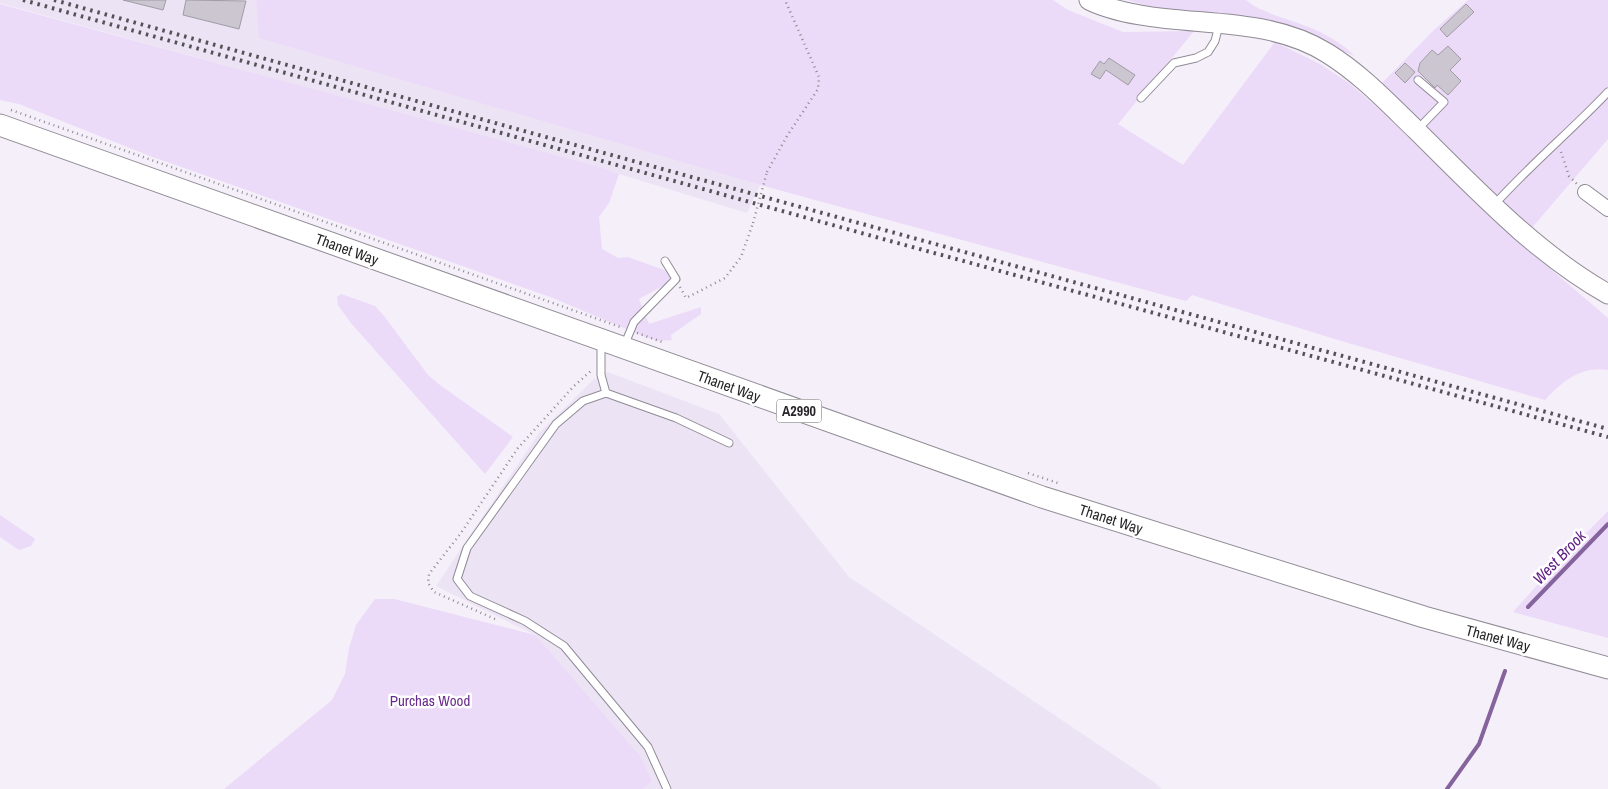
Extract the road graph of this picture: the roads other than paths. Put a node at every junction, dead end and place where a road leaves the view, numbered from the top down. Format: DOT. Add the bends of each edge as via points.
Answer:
graph roads {
  1 [pos="1089,0"];
  2 [pos="1219,22"];
  3 [pos="1418,80"];
  4 [pos="1608,92"];
  5 [pos="1140,98"];
  6 [pos="4,117"];
  7 [pos="1416,131"];
  8 [pos="1585,192"];
  9 [pos="1605,201"];
  10 [pos="1494,206"];
  11 [pos="665,261"];
  12 [pos="1608,294"];
  13 [pos="601,340"];
  14 [pos="627,340"];
  15 [pos="606,393"];
  16 [pos="729,443"];
  17 [pos="1608,668"];
  18 [pos="668,789"];
  1 -- 2 [label="main road" via="1112,9 1151,17"];
  2 -- 5 [label="lane" via="1215,41 1208,52 1174,62"];
  2 -- 7 [label="main road" via="1284,34 1309,43 1375,90"];
  3 -- 7 [label="lane" via="1444,102"];
  4 -- 10 [label="lane"];
  6 -- 13 [label="main road, Thanet Way / A2990"];
  7 -- 10 [label="main road"];
  8 -- 9 [label="street"];
  10 -- 12 [label="main road" via="1566,267"];
  11 -- 14 [label="lane" via="676,279 634,322"];
  13 -- 14 [label="main road, Thanet Way / A2990"];
  13 -- 15 [label="lane" via="601,375"];
  14 -- 17 [label="main road, Thanet Way / A2990" via="1051,500 1424,618"];
  15 -- 16 [label="lane" via="676,418"];
  15 -- 18 [label="lane" via="583,401 556,424 467,548 457,579 470,596 525,621 564,646 648,746"];
}
